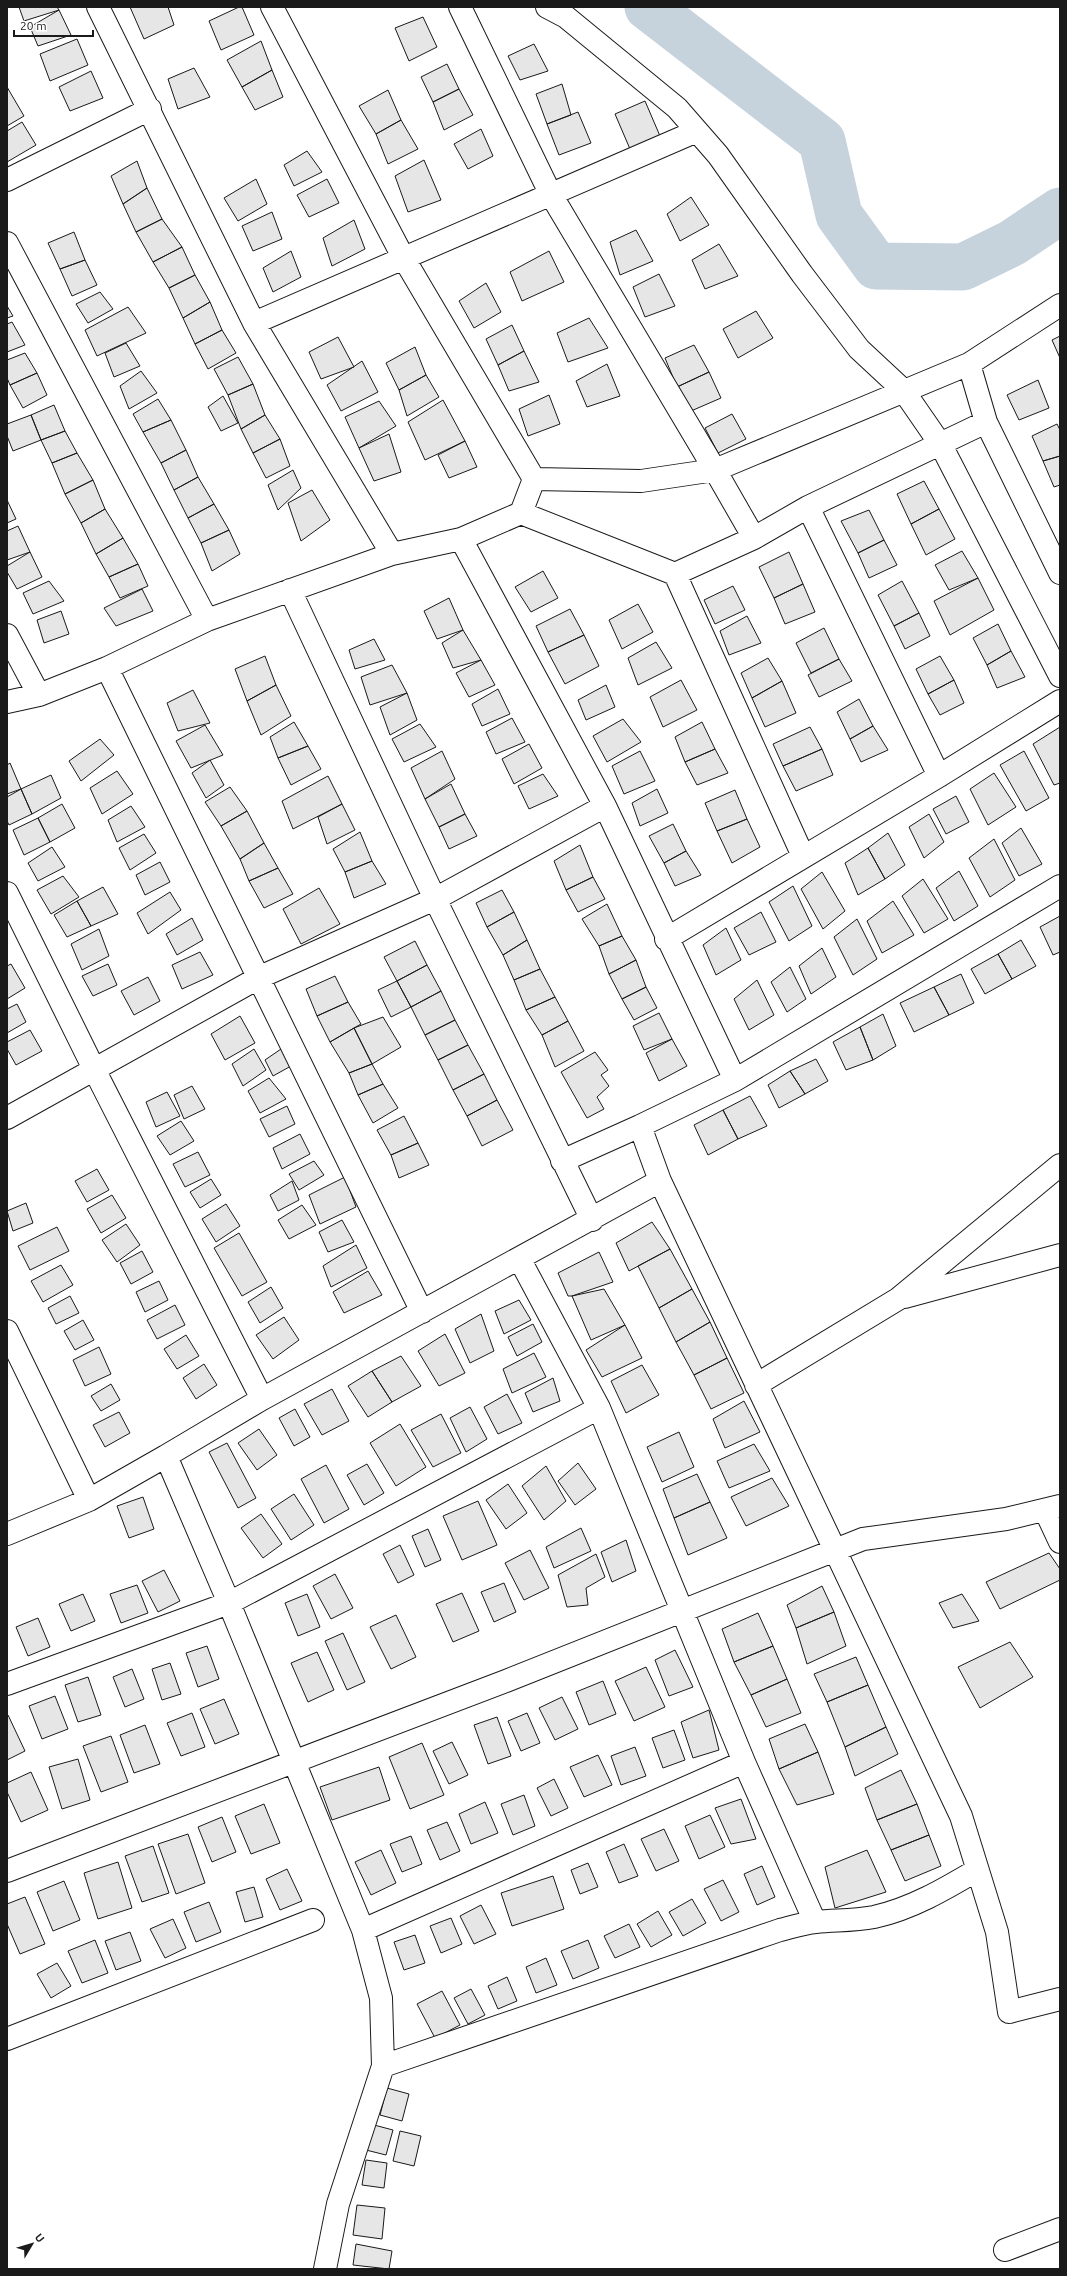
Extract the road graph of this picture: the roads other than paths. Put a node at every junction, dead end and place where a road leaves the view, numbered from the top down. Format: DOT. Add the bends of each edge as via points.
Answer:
graph roads {
  1 [pos="98,7"];
  2 [pos="272,7"];
  3 [pos="460,7"];
  4 [pos="547,7"];
  5 [pos="150,109"];
  6 [pos="697,131"];
  7 [pos="7,180"];
  8 [pos="550,193"];
  9 [pos="7,243"];
  10 [pos="403,257"];
  11 [pos="1060,305"];
  12 [pos="254,323"];
  13 [pos="969,364"];
  14 [pos="903,390"];
  15 [pos="986,422"];
  16 [pos="940,446"];
  17 [pos="715,470"];
  18 [pos="534,479"];
  19 [pos="808,507"];
  20 [pos="521,513"];
  21 [pos="754,538"];
  22 [pos="461,539"];
  23 [pos="392,554"];
  24 [pos="1060,572"];
  25 [pos="675,574"];
  26 [pos="290,590"];
  27 [pos="207,620"];
  28 [pos="7,635"];
  29 [pos="107,668"];
  30 [pos="1060,676"];
  31 [pos="39,695"];
  32 [pos="1060,701"];
  33 [pos="7,702"];
  34 [pos="939,776"];
  35 [pos="605,806"];
  36 [pos="803,856"];
  37 [pos="1060,886"];
  38 [pos="7,893"];
  39 [pos="435,898"];
  40 [pos="666,939"];
  41 [pos="260,977"];
  42 [pos="95,1071"];
  43 [pos="735,1080"];
  44 [pos="7,1118"];
  45 [pos="640,1126"];
  46 [pos="562,1161"];
  47 [pos="1060,1165"];
  48 [pos="660,1181"];
  49 [pos="592,1220"];
  50 [pos="1060,1255"];
  51 [pos="520,1260"];
  52 [pos="898,1299"];
  53 [pos="422,1312"];
  54 [pos="7,1332"];
  55 [pos="756,1385"];
  56 [pos="262,1399"];
  57 [pos="599,1408"];
  58 [pos="166,1456"];
  59 [pos="89,1500"];
  60 [pos="1053,1508"];
  61 [pos="7,1534"];
  62 [pos="1060,1542"];
  63 [pos="835,1550"];
  64 [pos="229,1603"];
  65 [pos="681,1612"];
  66 [pos="7,1684"];
  67 [pos="295,1762"];
  68 [pos="744,1762"];
  69 [pos="977,1870"];
  70 [pos="7,1871"];
  71 [pos="313,1920"];
  72 [pos="816,1922"];
  73 [pos="363,1930"];
  74 [pos="1060,1999"];
  75 [pos="7,2039"];
  76 [pos="383,2066"];
  77 [pos="1060,2229"];
  78 [pos="1005,2250"];
  79 [pos="325,2269"];
  1 -- 5 [label="street"];
  2 -- 10 [label="street"];
  3 -- 8 [label="street"];
  4 -- 6 [label="street" via="572,22 676,108"];
  5 -- 7 [label="street"];
  5 -- 12 [label="street"];
  6 -- 8 [label="street"];
  6 -- 14 [label="street" via="718,155 859,349"];
  8 -- 10 [label="street"];
  8 -- 17 [label="street"];
  9 -- 27 [label="street"];
  10 -- 12 [label="street"];
  10 -- 18 [label="street"];
  11 -- 13 [label="street"];
  12 -- 23 [label="street"];
  13 -- 14 [label="street"];
  13 -- 15 [label="street"];
  14 -- 16 [label="street"];
  14 -- 17 [label="street"];
  15 -- 16 [label="street"];
  15 -- 24 [label="street"];
  16 -- 19 [label="street"];
  16 -- 30 [label="street"];
  17 -- 18 [label="street" via="641,481"];
  17 -- 21 [label="street"];
  18 -- 20 [label="street"];
  19 -- 21 [label="street"];
  19 -- 34 [label="street"];
  20 -- 22 [label="street"];
  20 -- 25 [label="street"];
  21 -- 25 [label="street"];
  22 -- 23 [label="street"];
  22 -- 35 [label="street"];
  23 -- 26 [label="street"];
  25 -- 36 [label="street"];
  26 -- 27 [label="street"];
  26 -- 39 [label="street"];
  27 -- 29 [label="street"];
  28 -- 31 [label="street"];
  29 -- 31 [label="street"];
  29 -- 41 [label="street"];
  31 -- 33 [label="street"];
  32 -- 34 [label="street"];
  34 -- 36 [label="street"];
  35 -- 39 [label="street"];
  35 -- 40 [label="street"];
  36 -- 40 [label="street"];
  37 -- 43 [label="street"];
  38 -- 42 [label="street"];
  39 -- 41 [label="street"];
  39 -- 46 [label="street"];
  40 -- 43 [label="street"];
  41 -- 42 [label="street"];
  41 -- 53 [label="street"];
  42 -- 44 [label="street"];
  42 -- 56 [label="street"];
  43 -- 45 [label="street"];
  45 -- 46 [label="street"];
  45 -- 48 [label="street"];
  46 -- 49 [label="street"];
  47 -- 52 [label="street"];
  48 -- 49 [label="street"];
  48 -- 55 [label="street"];
  49 -- 51 [label="street"];
  50 -- 52 [label="street"];
  51 -- 53 [label="street"];
  51 -- 57 [label="street"];
  52 -- 55 [label="street"];
  53 -- 56 [label="street"];
  54 -- 59 [label="street"];
  55 -- 63 [label="street"];
  56 -- 58 [label="street"];
  57 -- 64 [label="street"];
  57 -- 65 [label="street"];
  58 -- 59 [label="street"];
  58 -- 64 [label="street"];
  59 -- 61 [label="street"];
  60 -- 62 [label="street"];
  60 -- 63 [label="street" via="1006,1519 863,1539"];
  63 -- 65 [label="street"];
  63 -- 69 [label="street" via="960,1816"];
  64 -- 66 [label="street"];
  64 -- 67 [label="street"];
  65 -- 67 [label="street"];
  65 -- 68 [label="street"];
  67 -- 70 [label="street"];
  67 -- 73 [label="street"];
  68 -- 72 [label="street"];
  68 -- 73 [label="street"];
  69 -- 72 [label="street" via="940,1892 899,1910 844,1922"];
  69 -- 74 [label="street" via="997,1932 1009,2012"];
  71 -- 75 [label="street"];
  72 -- 76 [label="street" via="780,1930 724,1948"];
  73 -- 76 [label="street" via="381,1998"];
  76 -- 79 [label="street" via="338,2204"];
  77 -- 78 [label="street"];
}
